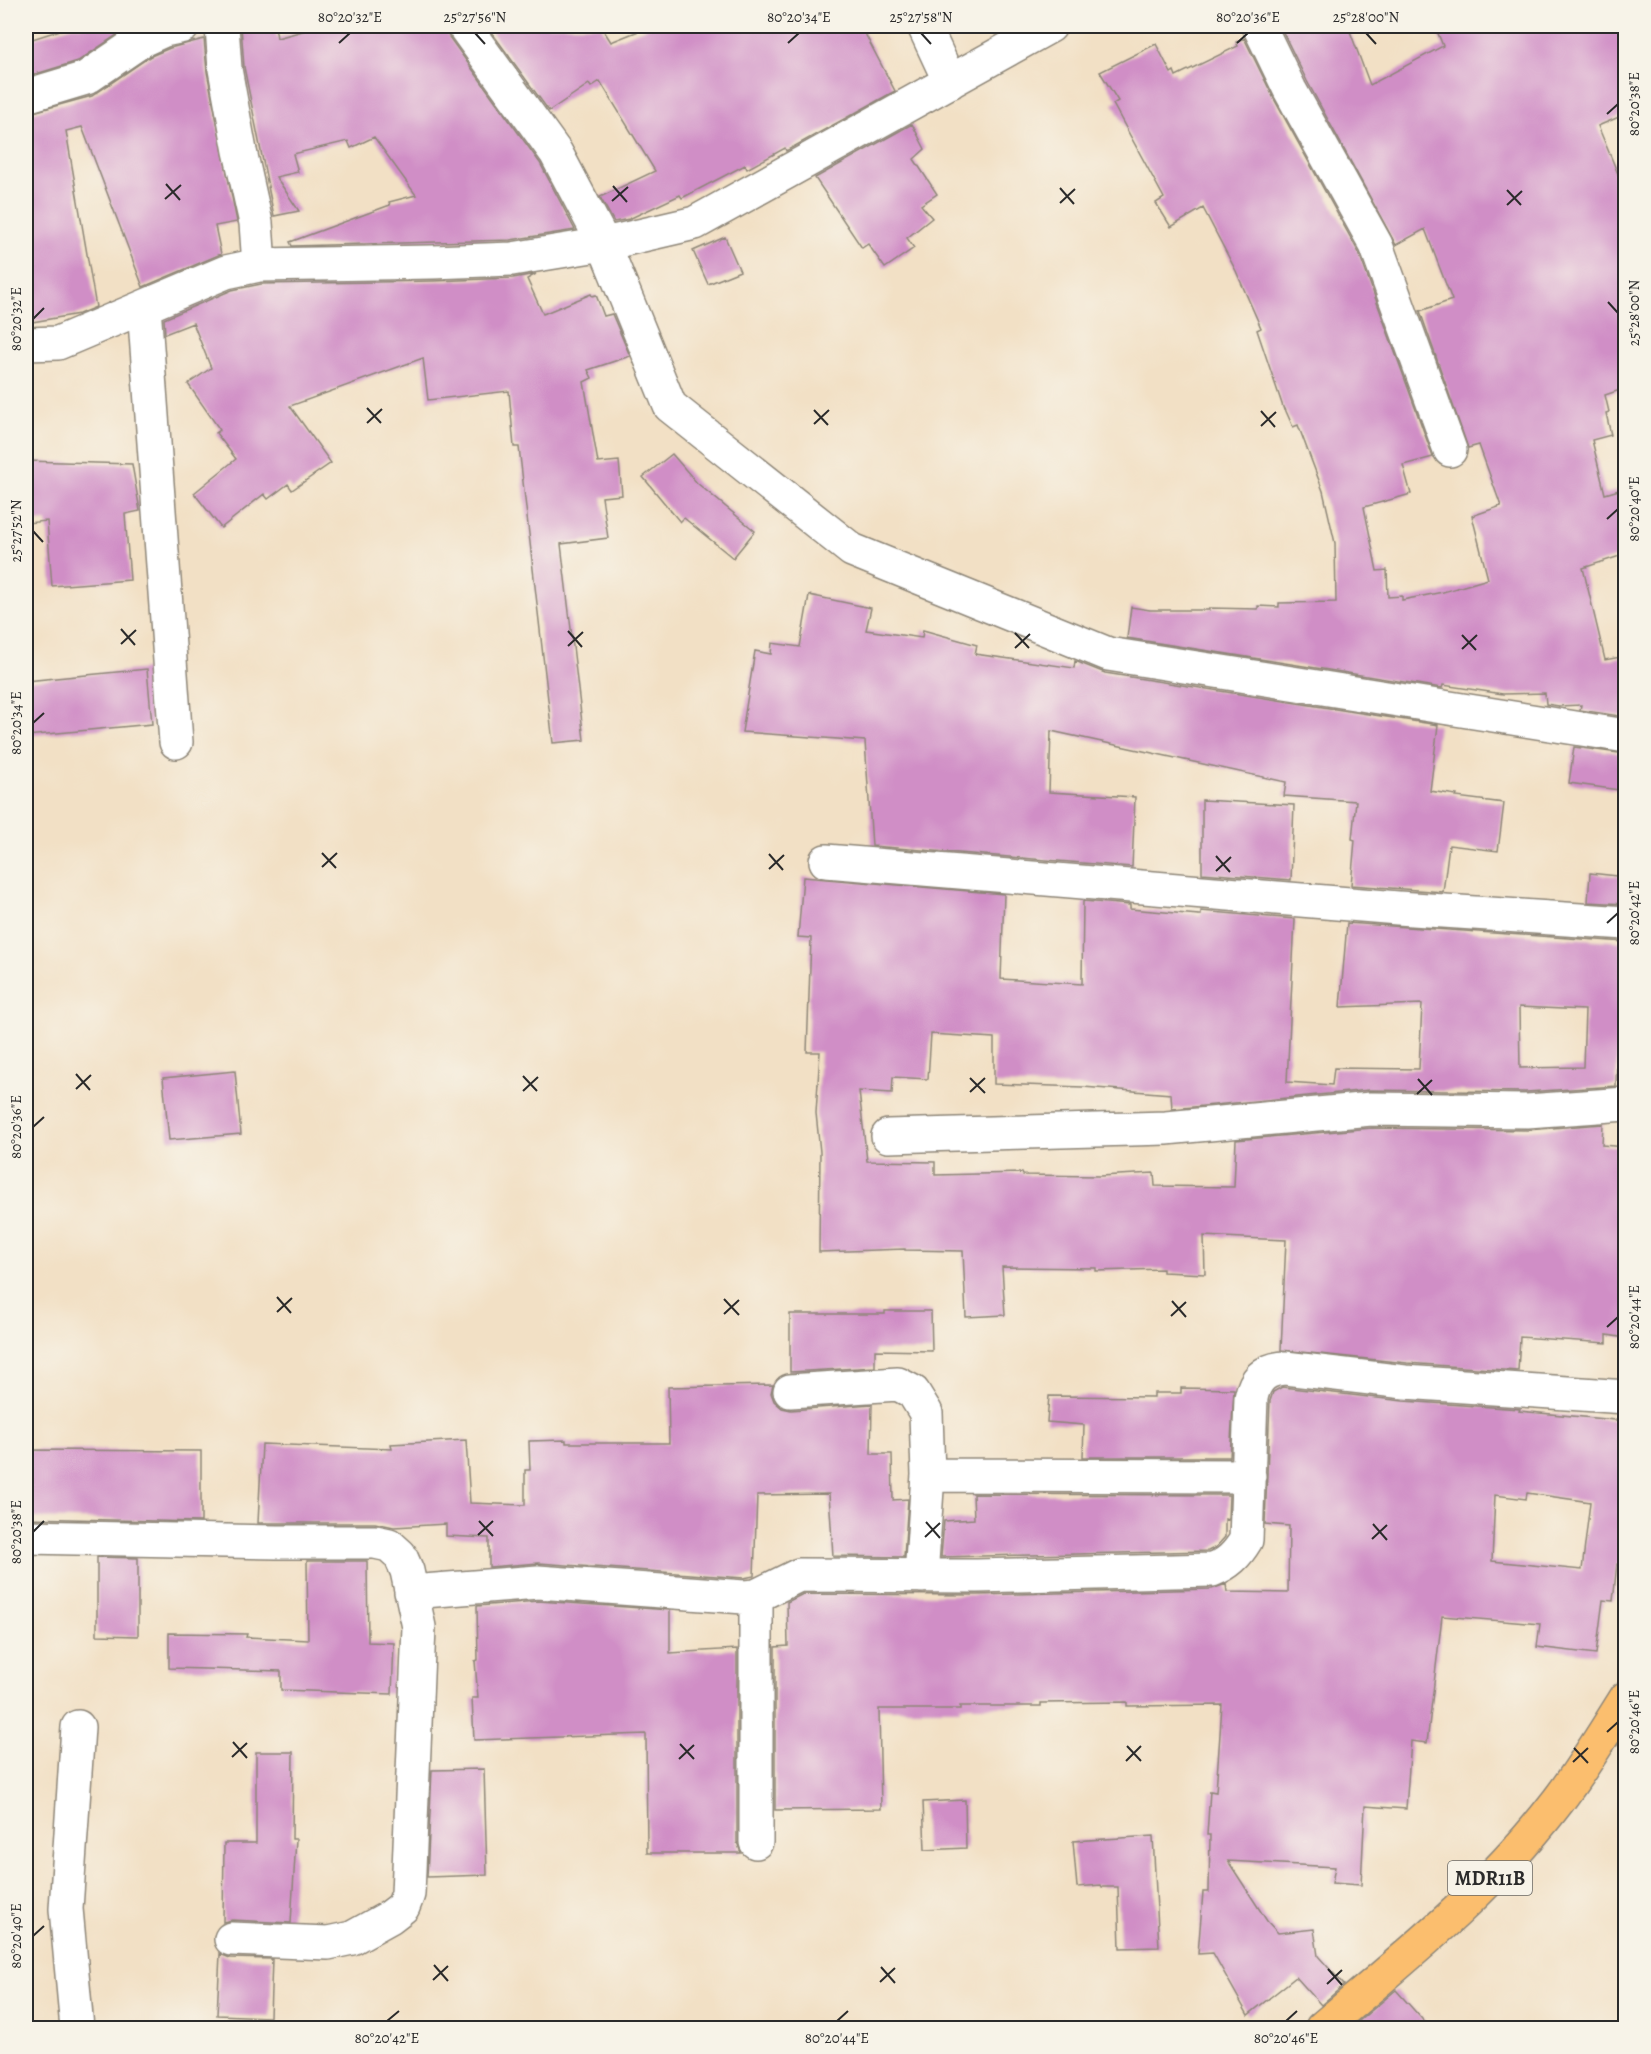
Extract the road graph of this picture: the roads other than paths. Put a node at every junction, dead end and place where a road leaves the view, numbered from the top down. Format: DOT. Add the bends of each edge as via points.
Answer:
graph roads {
  1 [pos="183,26"];
  2 [pos="222,26"];
  3 [pos="464,26"];
  4 [pos="924,26"];
  5 [pos="1050,26"];
  6 [pos="1259,26"];
  7 [pos="950,82"];
  8 [pos="26,96"];
  9 [pos="604,244"];
  10 [pos="259,265"];
  11 [pos="144,307"];
  12 [pos="26,344"];
  13 [pos="1450,450"];
  14 [pos="1626,736"];
  15 [pos="176,742"];
  16 [pos="826,861"];
  17 [pos="1626,923"];
  18 [pos="1626,1104"];
  19 [pos="888,1136"];
  20 [pos="790,1391"];
  21 [pos="1626,1397"];
  22 [pos="928,1475"];
  23 [pos="1249,1476"];
  24 [pos="26,1537"];
  25 [pos="921,1576"];
  26 [pos="411,1592"];
  27 [pos="756,1596"];
  28 [pos="1626,1698"];
  29 [pos="78,1727"];
  30 [pos="756,1842"];
  31 [pos="231,1939"];
  32 [pos="77,2028"];
  33 [pos="1322,2028"];
  1 -- 8 [label="street" via="142,40 86,78"];
  2 -- 10 [label="street" via="225,69 256,222"];
  3 -- 9 [label="street" via="556,153"];
  4 -- 7 [label="street"];
  5 -- 7 [label="street"];
  6 -- 13 [label="street" via="1376,246"];
  7 -- 9 [label="street" via="694,223"];
  9 -- 10 [label="street" via="512,259"];
  9 -- 14 [label="street" via="670,406 852,550 1108,654"];
  10 -- 11 [label="street" via="226,272"];
  11 -- 12 [label="street" via="58,343"];
  11 -- 15 [label="street"];
  16 -- 17 [label="street"];
  18 -- 19 [label="street" via="1527,1111 1371,1109 1166,1128"];
  20 -- 22 [label="street" via="898,1384 913,1392 926,1413"];
  21 -- 23 [label="street" via="1405,1382 1272,1368 1253,1386"];
  22 -- 23 [label="street"];
  22 -- 25 [label="street"];
  23 -- 25 [label="street" via="1246,1540 1226,1565 1212,1570"];
  24 -- 26 [label="street" via="375,1542 389,1545 400,1555"];
  25 -- 27 [label="street" via="800,1575"];
  26 -- 27 [label="street" via="538,1582"];
  26 -- 31 [label="street" via="419,1627 408,1894 403,1907 352,1938 328,1943"];
  27 -- 30 [label="street"];
  28 -- 33 [label="main road, MDR11B" via="1558,1801 1497,1872 1416,1950"];
  29 -- 32 [label="street" via="66,1909"];
}
